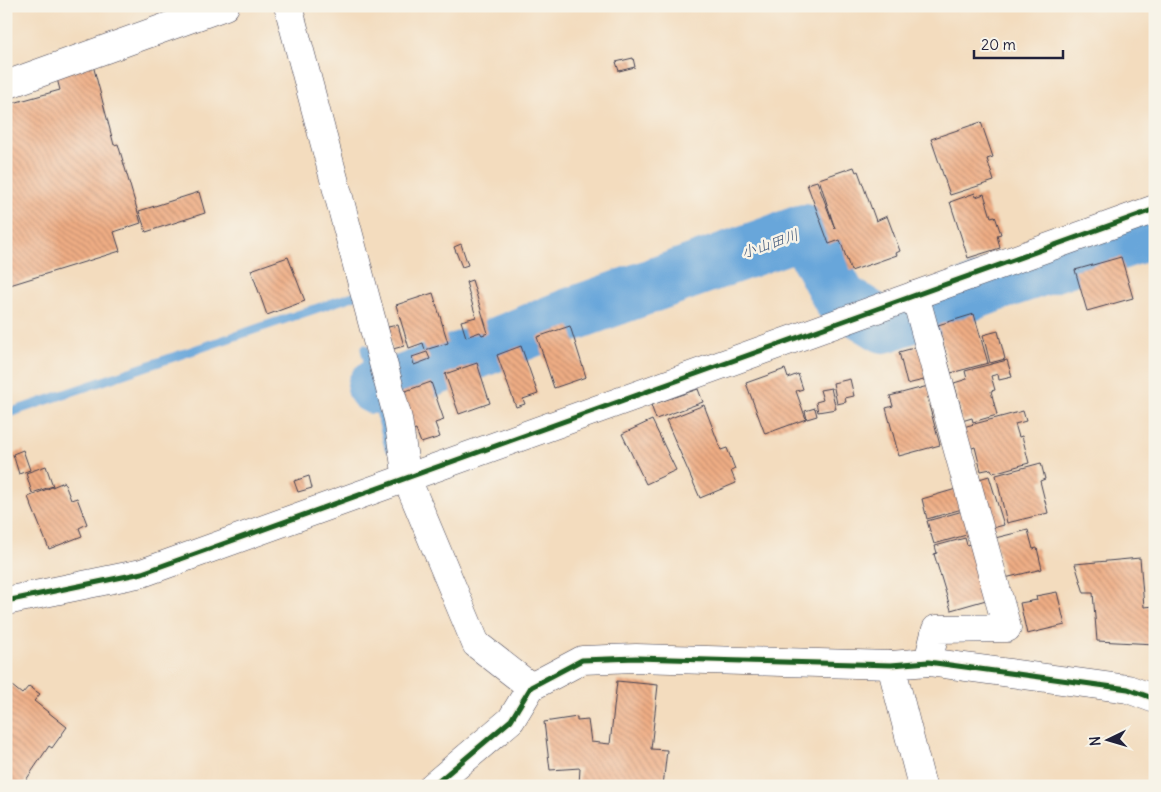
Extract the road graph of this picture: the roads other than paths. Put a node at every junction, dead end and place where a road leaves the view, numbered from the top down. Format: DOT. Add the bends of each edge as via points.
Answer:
graph roads {
  1 [pos="225,6"];
  2 [pos="288,6"];
  3 [pos="6,85"];
  4 [pos="1155,209"];
  5 [pos="915,295"];
  6 [pos="407,479"];
  7 [pos="6,601"];
  8 [pos="928,662"];
  9 [pos="891,665"];
  10 [pos="531,687"];
  11 [pos="1155,699"];
  12 [pos="433,786"];
  13 [pos="922,786"];
  1 -- 3 [label="street"];
  2 -- 6 [label="street" via="398,419"];
  4 -- 5 [label="street"];
  5 -- 6 [label="street"];
  5 -- 8 [label="street" via="1007,628 936,629"];
  6 -- 7 [label="street" via="142,573"];
  6 -- 10 [label="street" via="476,644"];
  8 -- 9 [label="street"];
  8 -- 11 [label="street" via="1128,689"];
  9 -- 10 [label="street" via="636,658 582,660"];
  9 -- 13 [label="street"];
  10 -- 12 [label="street" via="511,720"];
}
